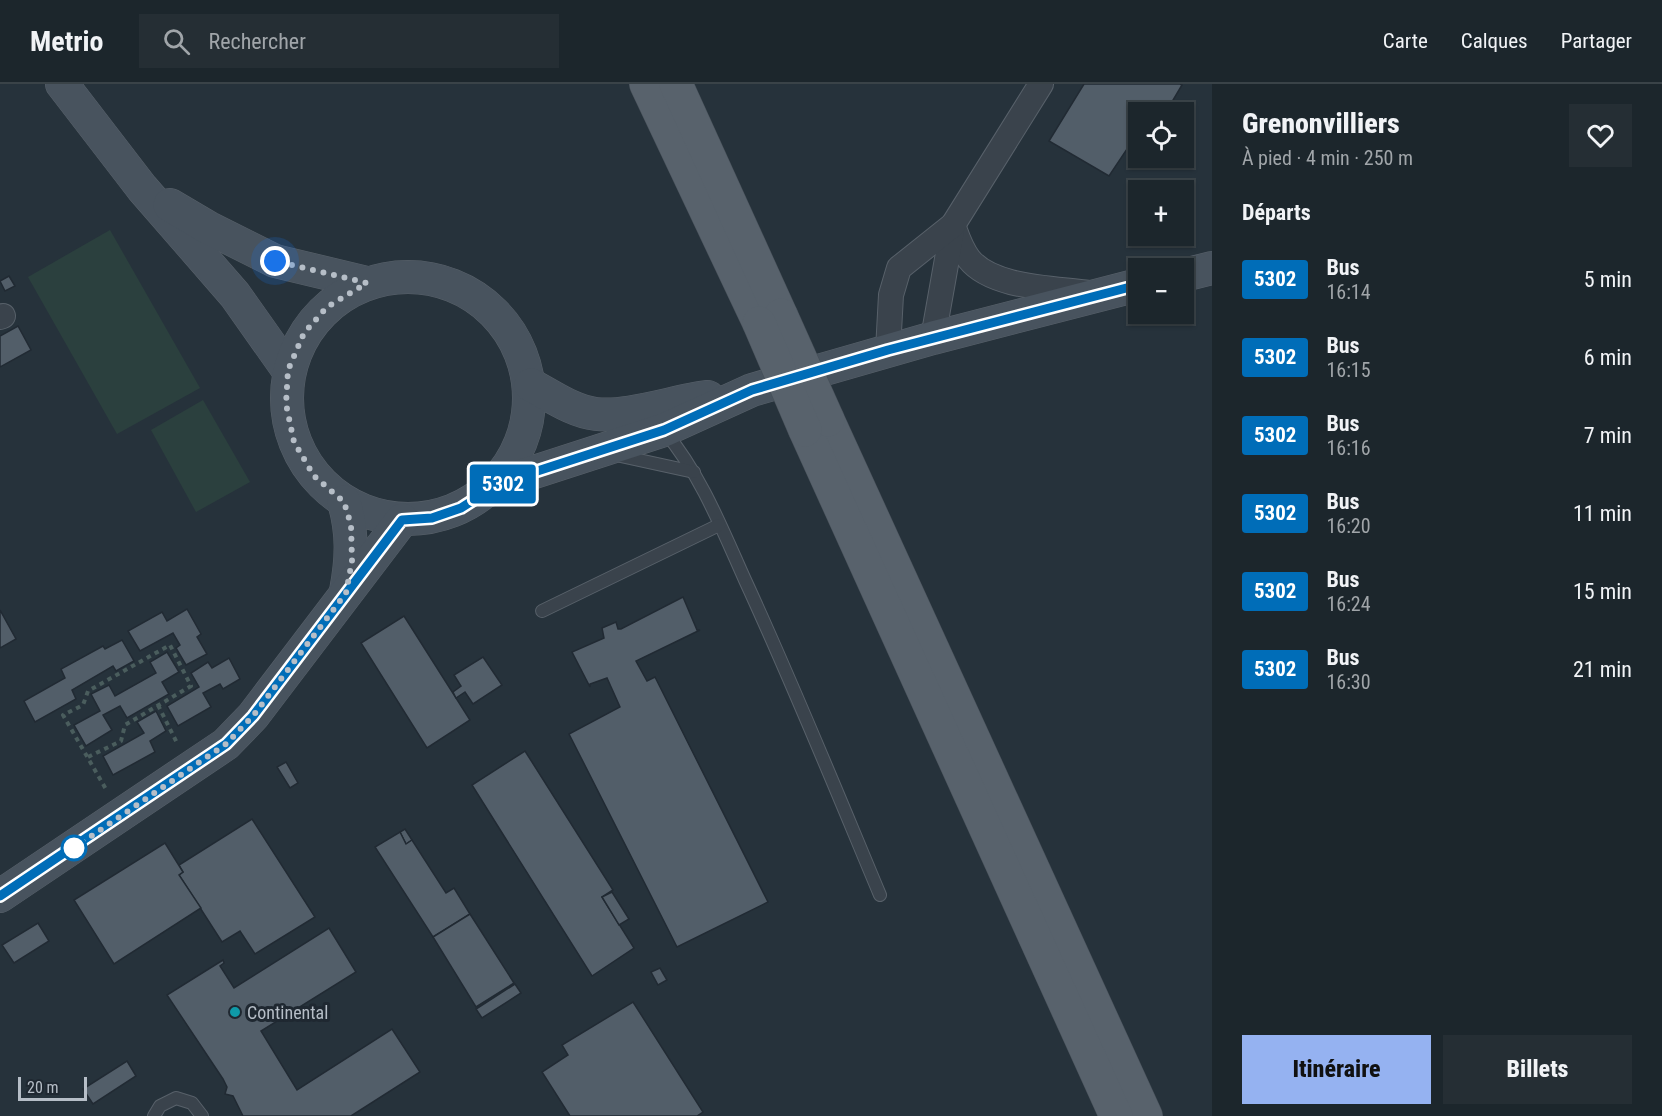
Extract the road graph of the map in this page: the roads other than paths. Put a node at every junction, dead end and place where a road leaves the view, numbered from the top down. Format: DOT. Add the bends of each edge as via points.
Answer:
graph roads {
  1 [pos="62,84"];
  2 [pos="646,84"];
  3 [pos="676,84"];
  4 [pos="1041,84"];
  5 [pos="142,188"];
  6 [pos="953,225"];
  7 [pos="1212,268"];
  8 [pos="1194,272"];
  9 [pos="367,283"];
  10 [pos="1128,288"];
  11 [pos="1102,294"];
  12 [pos="770,319"];
  13 [pos="933,338"];
  14 [pos="888,350"];
  15 [pos="288,370"];
  16 [pos="531,385"];
  17 [pos="752,390"];
  18 [pos="635,410"];
  19 [pos="817,425"];
  20 [pos="664,430"];
  21 [pos="600,451"];
  22 [pos="694,472"];
  23 [pos="486,492"];
  24 [pos="344,502"];
  25 [pos="402,520"];
  26 [pos="720,525"];
  27 [pos="346,593"];
  28 [pos="542,611"];
  29 [pos="880,895"];
  30 [pos="0,896"];
  31 [pos="154,1116"];
  32 [pos="202,1116"];
  33 [pos="1116,1116"];
  34 [pos="1146,1116"];
  1 -- 5 [label="main road"];
  2 -- 12 [label="main road"];
  3 -- 12 [label="main road"];
  4 -- 6 [label="street"];
  5 -- 9 [label="main road" via="208,228 275,261"];
  5 -- 15 [label="main road" via="235,295"];
  6 -- 11 [label="street" via="962,248 980,271 1025,284"];
  6 -- 13 [label="street"];
  6 -- 14 [label="street" via="900,268 891,295"];
  7 -- 8 [label="main road"];
  9 -- 15 [label="main road" via="327,307 304,333"];
  9 -- 16 [label="main road" via="390,278 426,278 461,289 489,306 510,331"];
  10 -- 11 [label="main road"];
  11 -- 13 [label="main road"];
  12 -- 19 [label="main road, bridge"];
  13 -- 14 [label="main road"];
  14 -- 17 [label="main road"];
  15 -- 24 [label="main road" via="286,404 294,442 314,476"];
  16 -- 18 [label="main road" via="574,408 597,414"];
  16 -- 23 [label="main road" via="526,430 510,464"];
  17 -- 18 [label="main road"];
  17 -- 20 [label="main road"];
  18 -- 20 [label="lane"];
  19 -- 33 [label="main road"];
  19 -- 34 [label="main road"];
  20 -- 21 [label="main road"];
  20 -- 22 [label="lane"];
  21 -- 22 [label="lane"];
  21 -- 23 [label="main road"];
  22 -- 26 [label="lane"];
  23 -- 25 [label="main road" via="461,508 432,518"];
  24 -- 25 [label="main road" via="372,515"];
  24 -- 27 [label="main road" via="352,539"];
  25 -- 27 [label="main road"];
  26 -- 28 [label="lane"];
  26 -- 29 [label="lane"];
  27 -- 30 [label="main road" via="253,716 226,744"];
  31 -- 32 [label="lane" via="160,1106 176,1098 192,1103"];
}
